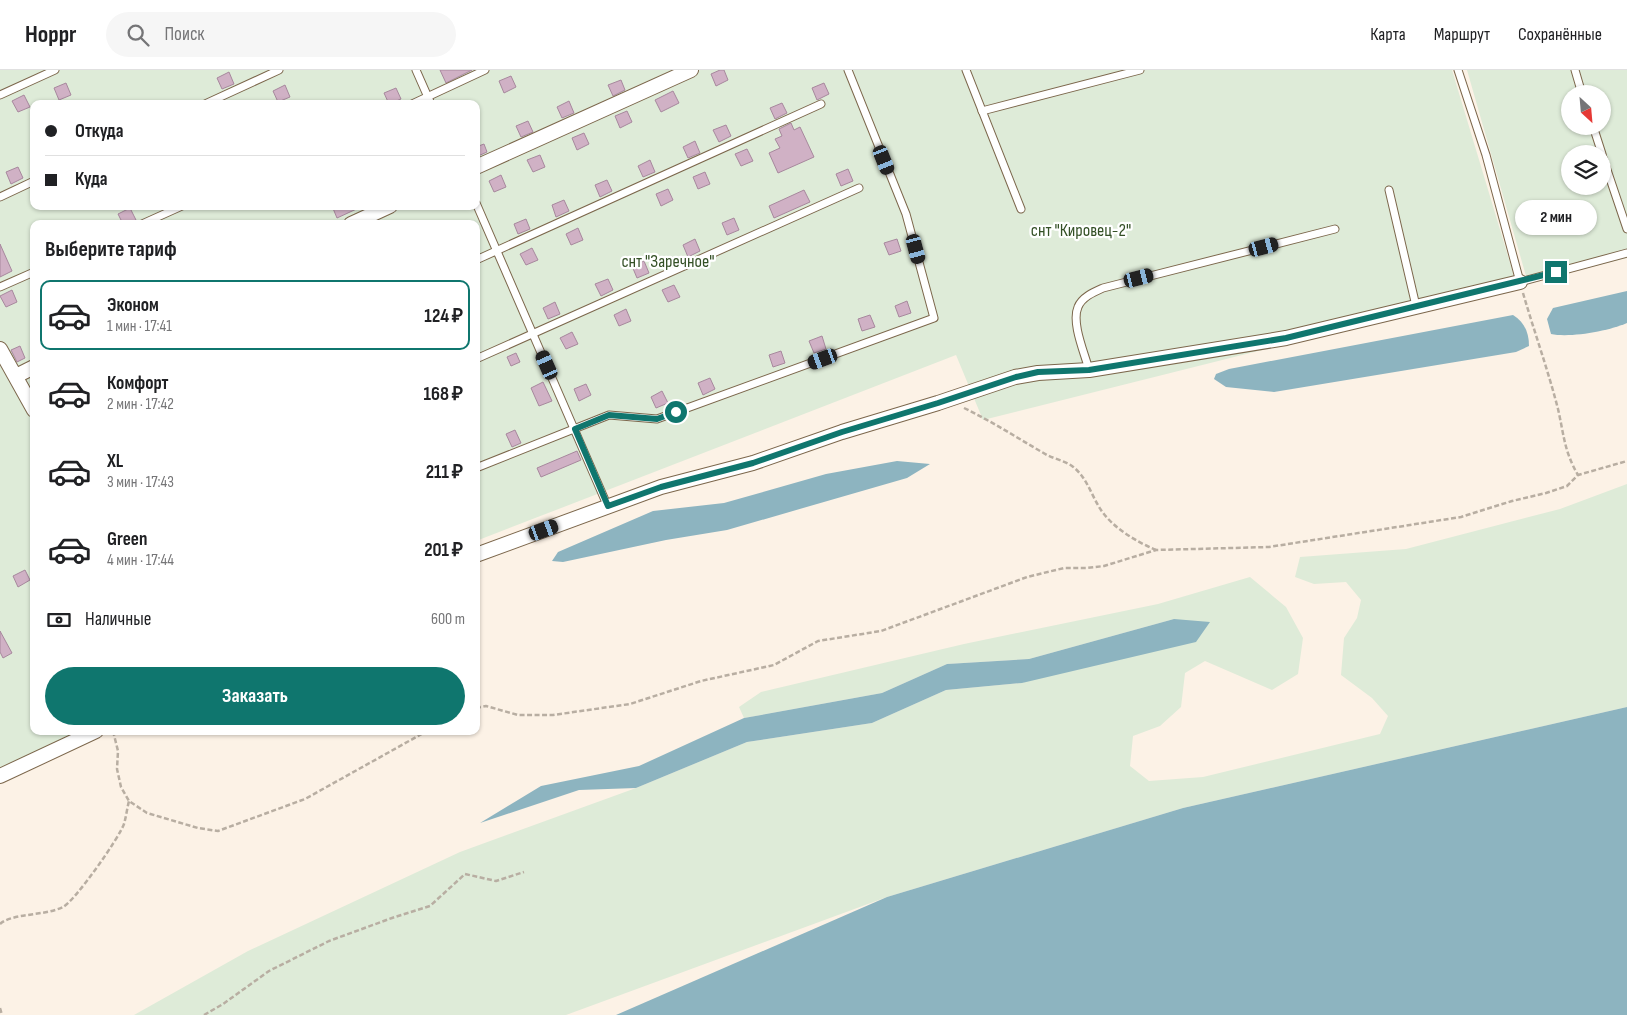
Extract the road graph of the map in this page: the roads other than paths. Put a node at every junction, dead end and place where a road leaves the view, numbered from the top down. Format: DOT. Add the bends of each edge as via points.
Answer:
graph roads {
  1 [pos="55,70"];
  2 [pos="279,70"];
  3 [pos="416,70"];
  4 [pos="486,70"];
  5 [pos="691,70"];
  6 [pos="848,70"];
  7 [pos="966,70"];
  8 [pos="1140,70"];
  9 [pos="1458,70"];
  10 [pos="1575,70"];
  11 [pos="1579,85"];
  12 [pos="0,95"];
  13 [pos="214,100"];
  14 [pos="430,100"];
  15 [pos="822,104"];
  16 [pos="982,111"];
  17 [pos="480,165"];
  18 [pos="1611,181"];
  19 [pos="30,183"];
  20 [pos="860,188"];
  21 [pos="1390,190"];
  22 [pos="0,197"];
  23 [pos="1021,209"];
  24 [pos="173,210"];
  25 [pos="381,210"];
  26 [pos="479,210"];
  27 [pos="151,220"];
  28 [pos="360,220"];
  29 [pos="1336,229"];
  30 [pos="1627,229"];
  31 [pos="497,251"];
  32 [pos="1627,253"];
  33 [pos="480,258"];
  34 [pos="30,274"];
  35 [pos="1520,282"];
  36 [pos="0,287"];
  37 [pos="1416,306"];
  38 [pos="533,333"];
  39 [pos="0,349"];
  40 [pos="480,357"];
  41 [pos="30,369"];
  42 [pos="1089,370"];
  43 [pos="20,374"];
  44 [pos="30,403"];
  45 [pos="575,429"];
  46 [pos="480,466"];
  47 [pos="608,506"];
  48 [pos="480,554"];
  49 [pos="87,735"];
  50 [pos="0,776"];
  1 -- 12 [label="lane"];
  2 -- 13 [label="lane"];
  3 -- 14 [label="lane"];
  4 -- 14 [label="lane"];
  5 -- 17 [label="street"];
  6 -- 45 [label="lane" via="906,214 934,318 657,419 609,415"];
  7 -- 16 [label="lane"];
  8 -- 16 [label="lane"];
  9 -- 35 [label="lane" via="1486,155"];
  10 -- 11 [label="lane"];
  15 -- 31 [label="lane"];
  16 -- 23 [label="lane"];
  18 -- 30 [label="lane"];
  19 -- 22 [label="lane"];
  20 -- 38 [label="lane"];
  21 -- 37 [label="lane"];
  24 -- 27 [label="lane"];
  25 -- 28 [label="street"];
  26 -- 31 [label="lane"];
  29 -- 42 [label="lane" via="1103,288 1087,296 1078,307 1076,323"];
  31 -- 33 [label="lane"];
  31 -- 38 [label="lane"];
  32 -- 35 [label="lane"];
  34 -- 36 [label="lane"];
  35 -- 37 [label="street"];
  37 -- 42 [label="street" via="1286,338"];
  38 -- 40 [label="lane"];
  38 -- 45 [label="lane"];
  39 -- 44 [label="street"];
  41 -- 43 [label="street"];
  42 -- 47 [label="street" via="1038,372 1016,377 753,463 661,487"];
  45 -- 46 [label="lane"];
  45 -- 47 [label="lane"];
  47 -- 48 [label="street"];
  49 -- 50 [label="street"];
}
